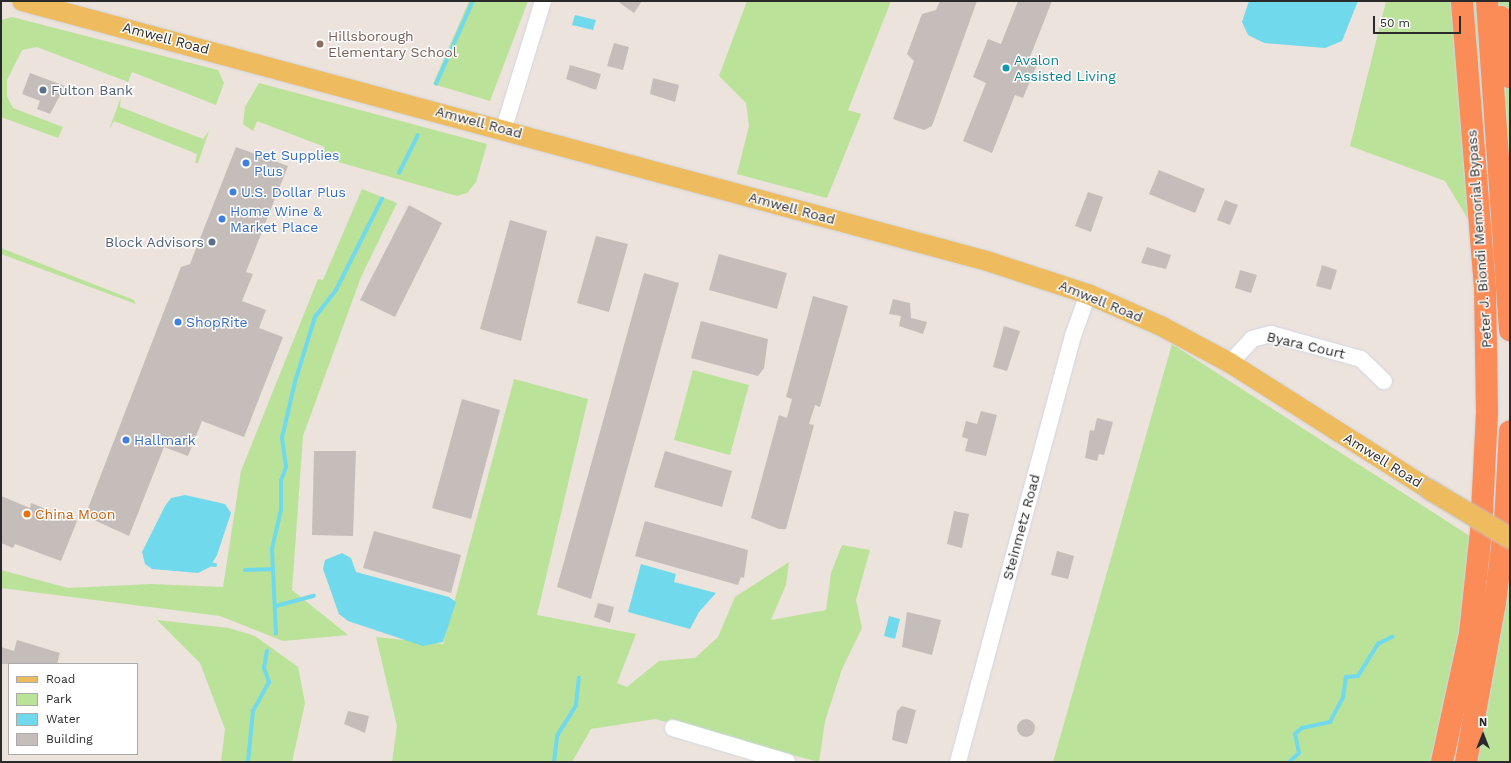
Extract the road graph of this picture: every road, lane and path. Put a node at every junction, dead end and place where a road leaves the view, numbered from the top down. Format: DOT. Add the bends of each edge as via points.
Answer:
graph roads {
  1 [pos="22,1"];
  2 [pos="543,1"];
  3 [pos="1462,1"];
  4 [pos="1487,1"];
  5 [pos="1498,1"];
  6 [pos="1510,77"];
  7 [pos="504,128"];
  8 [pos="1088,294"];
  9 [pos="1510,330"];
  10 [pos="1230,363"];
  11 [pos="1384,381"];
  12 [pos="1510,431"];
  13 [pos="1510,538"];
  14 [pos="673,728"];
  15 [pos="787,762"];
  16 [pos="958,762"];
  17 [pos="1442,762"];
  18 [pos="1466,762"];
  1 -- 7 [label="main road, Amwell Road"];
  2 -- 7 [label="street"];
  3 -- 17 [label="highway, Peter J. Biondi Memorial Bypass" via="1485,288 1487,412 1481,531 1470,634"];
  4 -- 9 [label="highway, Peter J. Biondi Memorial Bypass"];
  5 -- 6 [label="highway"];
  7 -- 8 [label="main road, Amwell Road" via="987,261"];
  8 -- 10 [label="main road, Amwell Road" via="1161,326"];
  8 -- 16 [label="street, Steinmetz Road" via="1073,336"];
  10 -- 11 [label="street, Byara Court" via="1252,339 1271,334 1362,359"];
  10 -- 13 [label="main road, Amwell Road, bridge"];
  12 -- 18 [label="highway" via="1505,523 1496,603"];
  14 -- 15 [label="street"];
}
